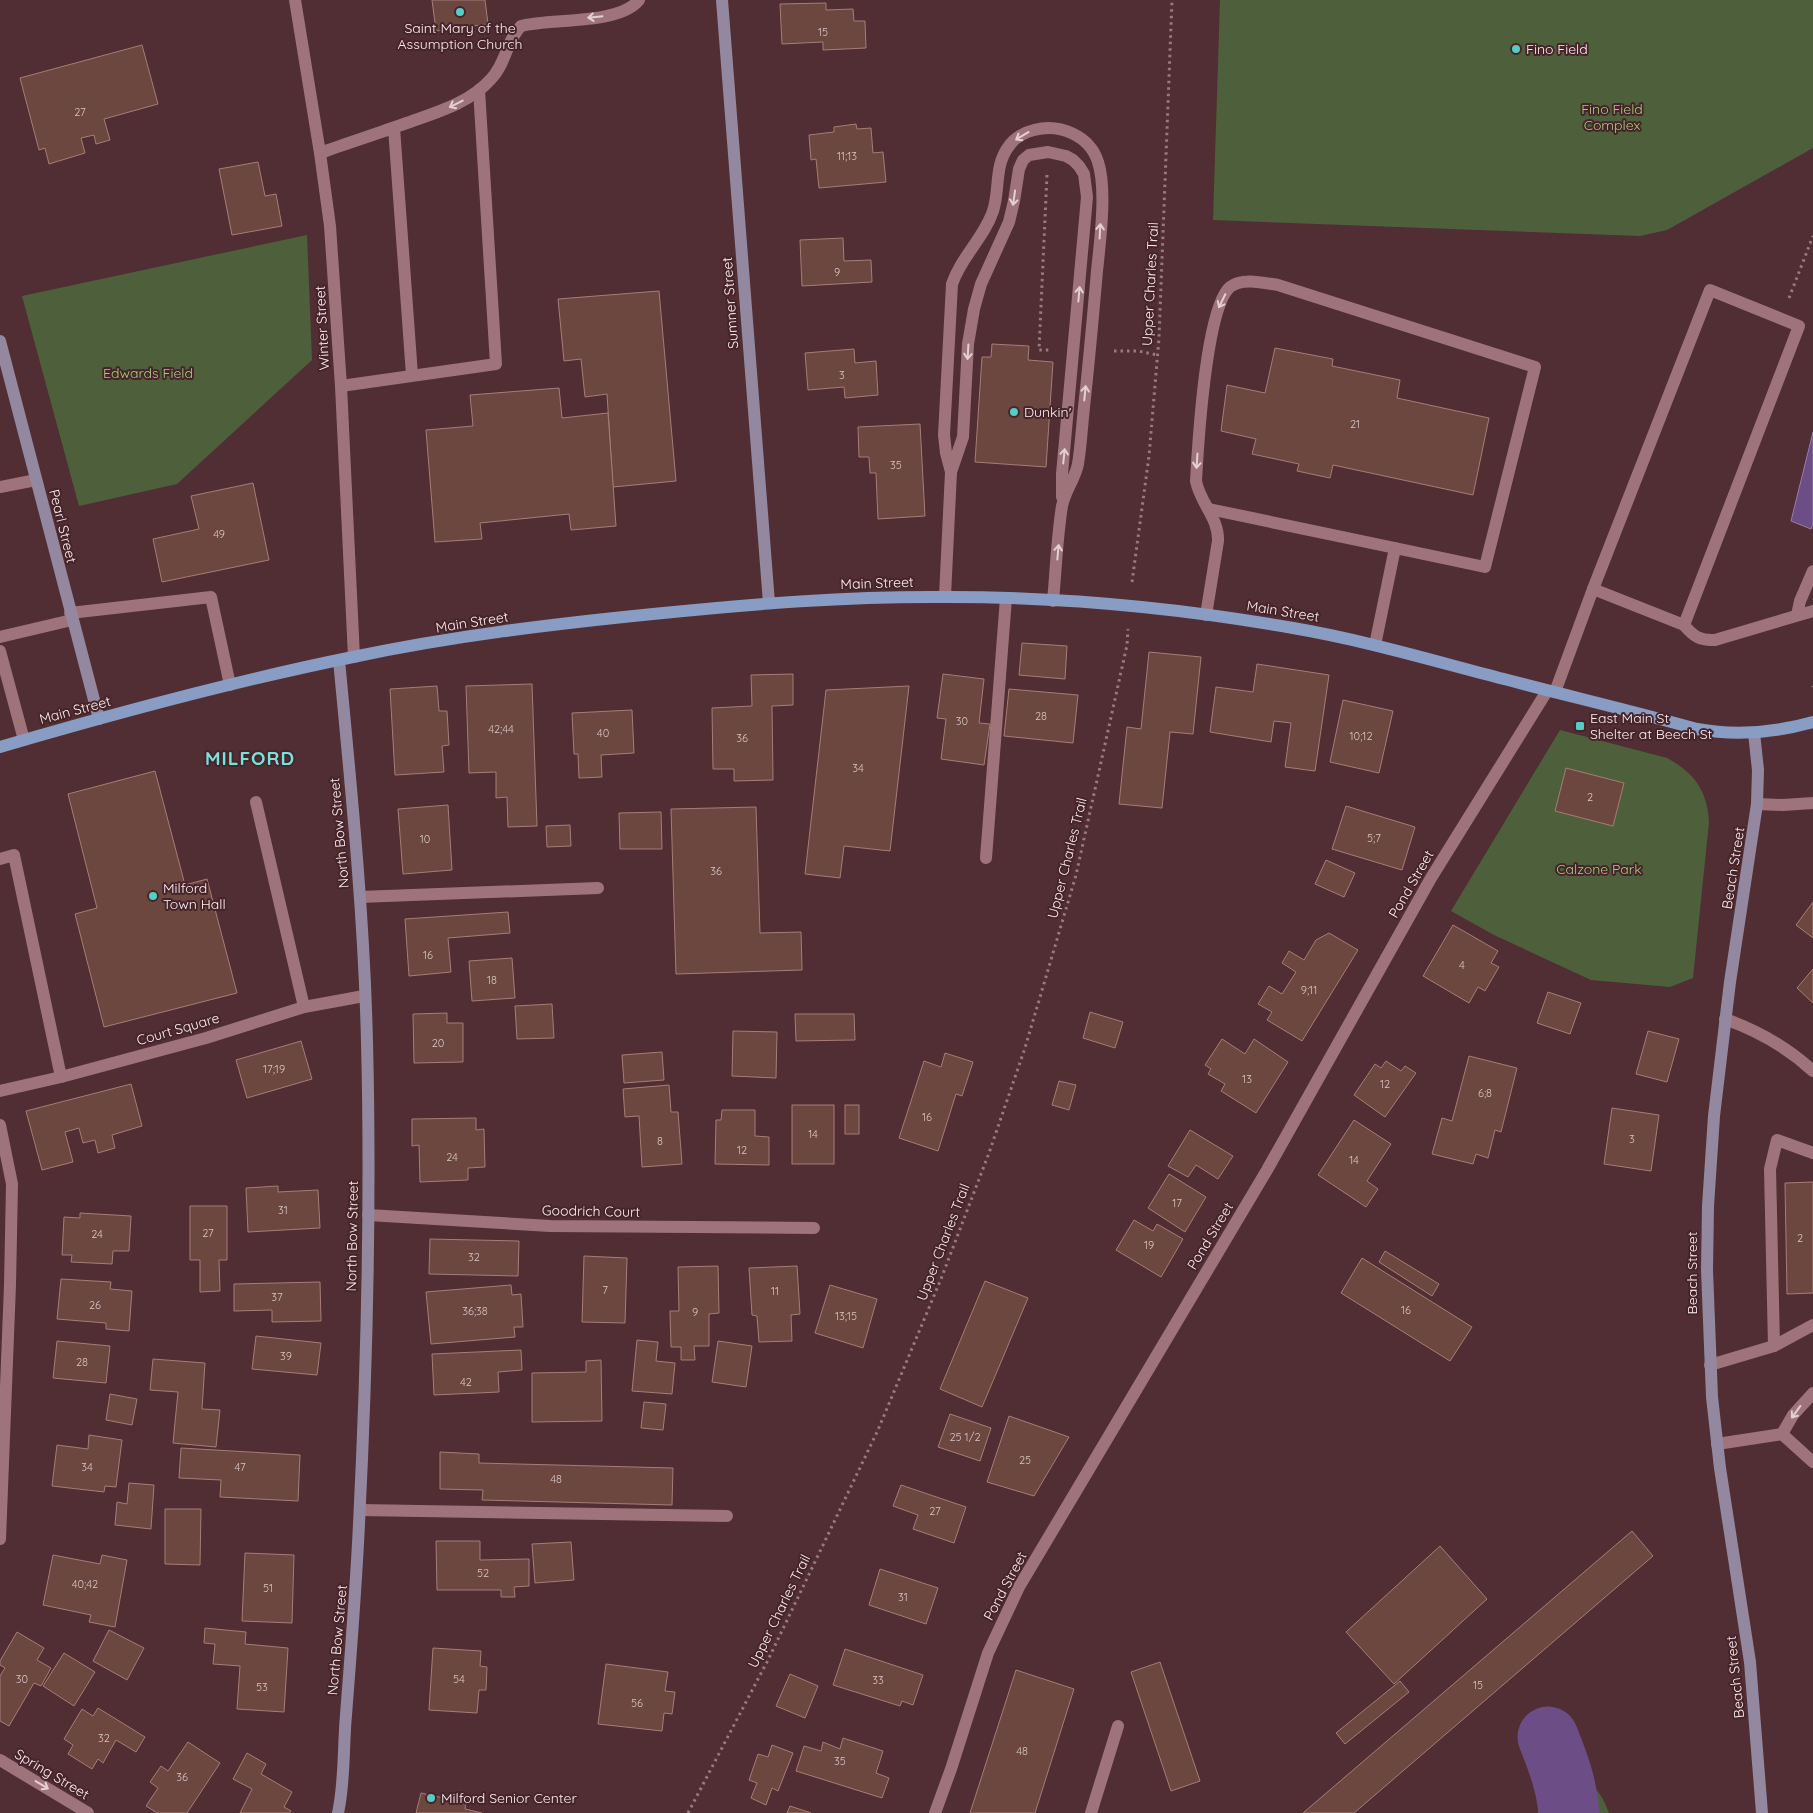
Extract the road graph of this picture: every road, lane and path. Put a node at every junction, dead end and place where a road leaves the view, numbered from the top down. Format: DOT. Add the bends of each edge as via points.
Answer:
graph roads {
  1 [pos="295,0"];
  2 [pos="639,0"];
  3 [pos="722,0"];
  4 [pos="1172,0"];
  5 [pos="480,90"];
  6 [pos="394,128"];
  7 [pos="320,153"];
  8 [pos="1813,236"];
  9 [pos="1782,320"];
  10 [pos="0,341"];
  11 [pos="412,375"];
  12 [pos="340,386"];
  13 [pos="951,472"];
  14 [pos="36,480"];
  15 [pos="0,487"];
  16 [pos="1062,505"];
  17 [pos="1209,510"];
  18 [pos="1395,548"];
  19 [pos="1133,568"];
  20 [pos="1813,571"];
  21 [pos="1593,589"];
  22 [pos="945,596"];
  23 [pos="1006,598"];
  24 [pos="1053,601"];
  25 [pos="769,603"];
  26 [pos="1813,610"];
  27 [pos="1206,615"];
  28 [pos="1797,615"];
  29 [pos="71,616"];
  30 [pos="1684,625"];
  31 [pos="0,637"];
  32 [pos="1127,645"];
  33 [pos="1375,645"];
  34 [pos="0,651"];
  35 [pos="354,657"];
  36 [pos="339,660"];
  37 [pos="230,685"];
  38 [pos="1551,692"];
  39 [pos="99,719"];
  40 [pos="1813,722"];
  41 [pos="1754,733"];
  42 [pos="24,740"];
  43 [pos="0,747"];
  44 [pos="256,802"];
  45 [pos="1813,803"];
  46 [pos="1757,804"];
  47 [pos="986,858"];
  48 [pos="0,859"];
  49 [pos="598,888"];
  50 [pos="360,897"];
  51 [pos="364,996"];
  52 [pos="304,1008"];
  53 [pos="1725,1019"];
  54 [pos="1813,1071"];
  55 [pos="61,1077"];
  56 [pos="0,1091"];
  57 [pos="0,1125"];
  58 [pos="1813,1153"];
  59 [pos="368,1215"];
  60 [pos="814,1228"];
  61 [pos="1813,1326"];
  62 [pos="1774,1346"];
  63 [pos="1710,1365"];
  64 [pos="1813,1393"];
  65 [pos="1782,1434"];
  66 [pos="1717,1444"];
  67 [pos="1813,1462"];
  68 [pos="360,1510"];
  69 [pos="727,1516"];
  70 [pos="0,1539"];
  71 [pos="1118,1726"];
  72 [pos="0,1760"];
  73 [pos="88,1813"];
  74 [pos="338,1813"];
  75 [pos="688,1813"];
  76 [pos="935,1813"];
  77 [pos="1091,1813"];
  78 [pos="1762,1813"];
  1 -- 7 [label="street, Winter Street"];
  2 -- 5 [label="street, one-way" via="628,10 609,16 521,26 512,37 499,70"];
  3 -- 25 [label="street, Sumner Street"];
  4 -- 19 [label="path, Upper Charles Trail" via="1159,338 1149,456"];
  5 -- 6 [label="street, one-way" via="446,109"];
  5 -- 11 [label="street" via="496,364"];
  6 -- 7 [label="street"];
  6 -- 11 [label="street"];
  7 -- 12 [label="street, Winter Street" via="331,236"];
  8 -- 9 [label="path"];
  9 -- 21 [label="street, Pond Street" via="1710,290"];
  9 -- 30 [label="street" via="1799,326"];
  10 -- 14 [label="street, Pearl Street"];
  11 -- 12 [label="street"];
  12 -- 35 [label="street, Winter Street"];
  16 -- 13 [label="street, one-way" via="1087,185 1079,166 1057,153 1029,155 1019,169 1009,222 981,284 974,309 968,344 963,437"];
  16 -- 13 [label="street, one-way" via="1078,464 1102,185 1099,164 1092,148 1078,136 1059,129 1031,130 1009,146 1000,165 990,220 952,284 944,435"];
  13 -- 22 [label="street"];
  14 -- 15 [label="street"];
  14 -- 29 [label="street, Pearl Street"];
  24 -- 16 [label="street, one-way"];
  17 -- 18 [label="street"];
  18 -- 17 [label="street, one-way" via="1485,567 1535,367 1278,285 1244,282 1231,286 1216,313 1201,409 1196,480 1198,491"];
  17 -- 27 [label="street" via="1216,523 1218,542"];
  18 -- 33 [label="street"];
  20 -- 28 [label="street"];
  21 -- 30 [label="street"];
  21 -- 38 [label="street, Pond Street"];
  22 -- 23 [label="main road, Main Street"];
  22 -- 25 [label="main road, Main Street"];
  23 -- 24 [label="main road, Main Street"];
  23 -- 47 [label="street"];
  24 -- 27 [label="main road, Main Street"];
  25 -- 35 [label="main road, Main Street" via="568,623"];
  26 -- 28 [label="street"];
  27 -- 33 [label="main road, Main Street" via="1290,627"];
  28 -- 30 [label="street" via="1715,640 1700,639"];
  29 -- 31 [label="street"];
  29 -- 37 [label="street" via="211,598"];
  29 -- 39 [label="street, Pearl Street"];
  32 -- 75 [label="path, Upper Charles Trail" via="1090,818 1061,929 1008,1101 966,1216 867,1454 769,1658"];
  33 -- 38 [label="main road, Main Street"];
  34 -- 42 [label="street"];
  35 -- 36 [label="main road, Main Street"];
  36 -- 37 [label="main road, Main Street"];
  36 -- 50 [label="street, North Bow Street"];
  37 -- 39 [label="main road, Main Street"];
  38 -- 41 [label="main road, Main Street" via="1697,729"];
  38 -- 76 [label="street, Pond Street" via="1431,878 1267,1170 1018,1587 988,1653"];
  39 -- 42 [label="main road, Main Street"];
  40 -- 41 [label="main road, Main Street"];
  41 -- 46 [label="street, Beach Street"];
  42 -- 43 [label="main road, Main Street"];
  44 -- 52 [label="street"];
  45 -- 46 [label="street"];
  46 -- 53 [label="street, Beach Street"];
  48 -- 55 [label="street" via="14,855"];
  49 -- 50 [label="street"];
  50 -- 51 [label="street, North Bow Street"];
  51 -- 52 [label="street, Court Square"];
  51 -- 59 [label="street, North Bow Street"];
  52 -- 55 [label="street, Court Square"];
  53 -- 54 [label="street" via="1774,1040"];
  53 -- 63 [label="street, Beach Street" via="1708,1206"];
  55 -- 56 [label="street, Court Square"];
  57 -- 70 [label="street" via="12,1184"];
  58 -- 62 [label="street" via="1777,1140 1770,1168"];
  59 -- 60 [label="street, Goodrich Court" via="550,1226"];
  59 -- 68 [label="street, North Bow Street"];
  61 -- 62 [label="street"];
  62 -- 63 [label="street"];
  63 -- 66 [label="street, Beach Street"];
  64 -- 65 [label="street, one-way" via="1793,1415"];
  65 -- 66 [label="street"];
  65 -- 67 [label="street"];
  66 -- 78 [label="street, Beach Street" via="1750,1662"];
  68 -- 69 [label="street"];
  68 -- 74 [label="street, North Bow Street" via="342,1796"];
  71 -- 77 [label="street"];
  72 -- 73 [label="street, Spring Street, one-way"];
}
